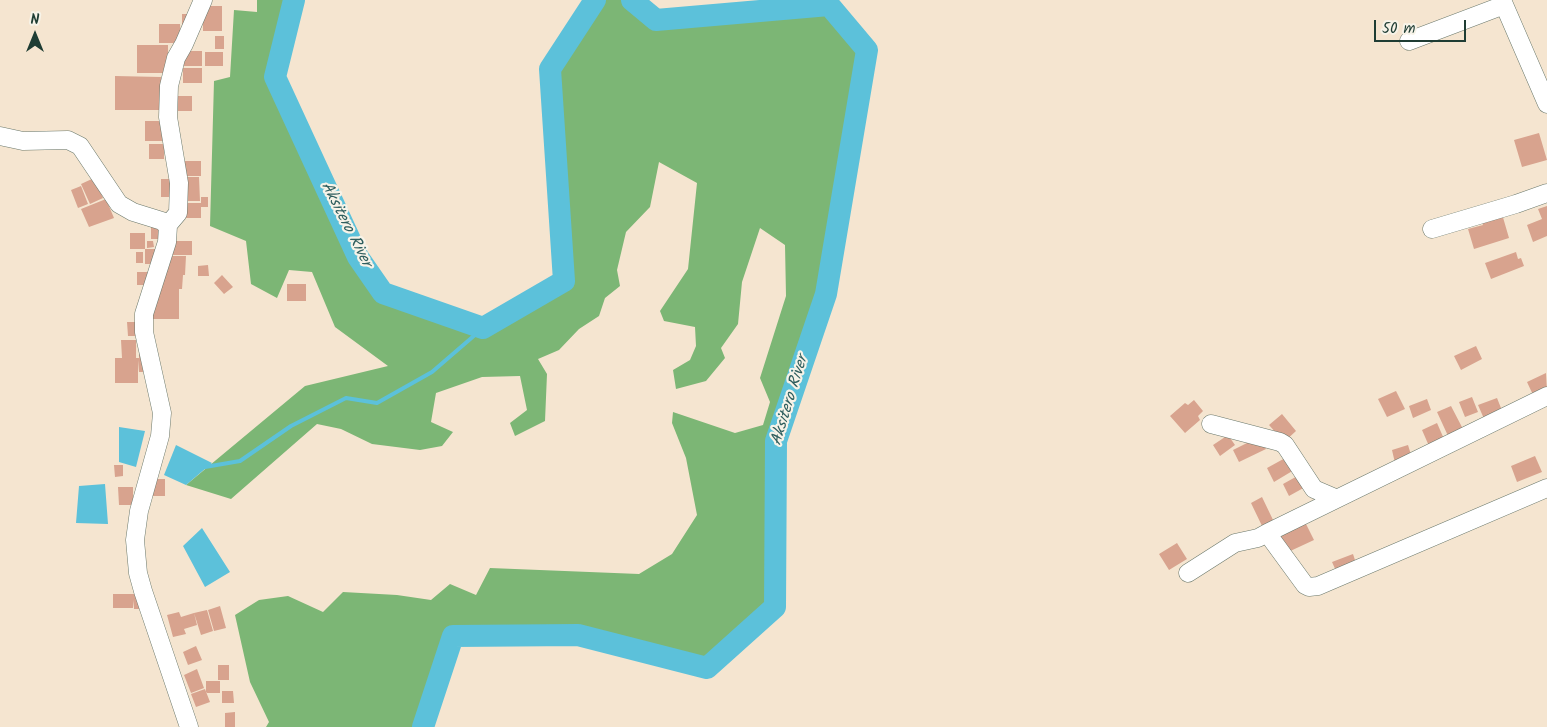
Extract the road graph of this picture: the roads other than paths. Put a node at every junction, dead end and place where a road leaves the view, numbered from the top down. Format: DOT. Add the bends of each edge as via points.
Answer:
graph roads {
  1 [pos="203,0"];
  2 [pos="1503,2"];
  3 [pos="1409,41"];
  4 [pos="1547,104"];
  5 [pos="0,136"];
  6 [pos="1547,193"];
  7 [pos="167,226"];
  8 [pos="1432,229"];
  9 [pos="1547,396"];
  10 [pos="1211,424"];
  11 [pos="1547,488"];
  12 [pos="1334,498"];
  13 [pos="1267,533"];
  14 [pos="1188,573"];
  15 [pos="189,727"];
  1 -- 7 [label="street" via="176,58 170,79 168,117 179,183 178,213"];
  2 -- 3 [label="street"];
  2 -- 4 [label="street"];
  5 -- 7 [label="street" via="23,140 68,140 80,146 119,204"];
  6 -- 8 [label="street"];
  7 -- 15 [label="street" via="167,242 144,314 144,332 162,413 160,436 139,511 135,540 143,591"];
  9 -- 12 [label="street"];
  10 -- 12 [label="street" via="1285,445 1314,489"];
  11 -- 13 [label="street" via="1318,586 1304,585"];
  12 -- 13 [label="street"];
  13 -- 14 [label="street" via="1236,543"];
}
